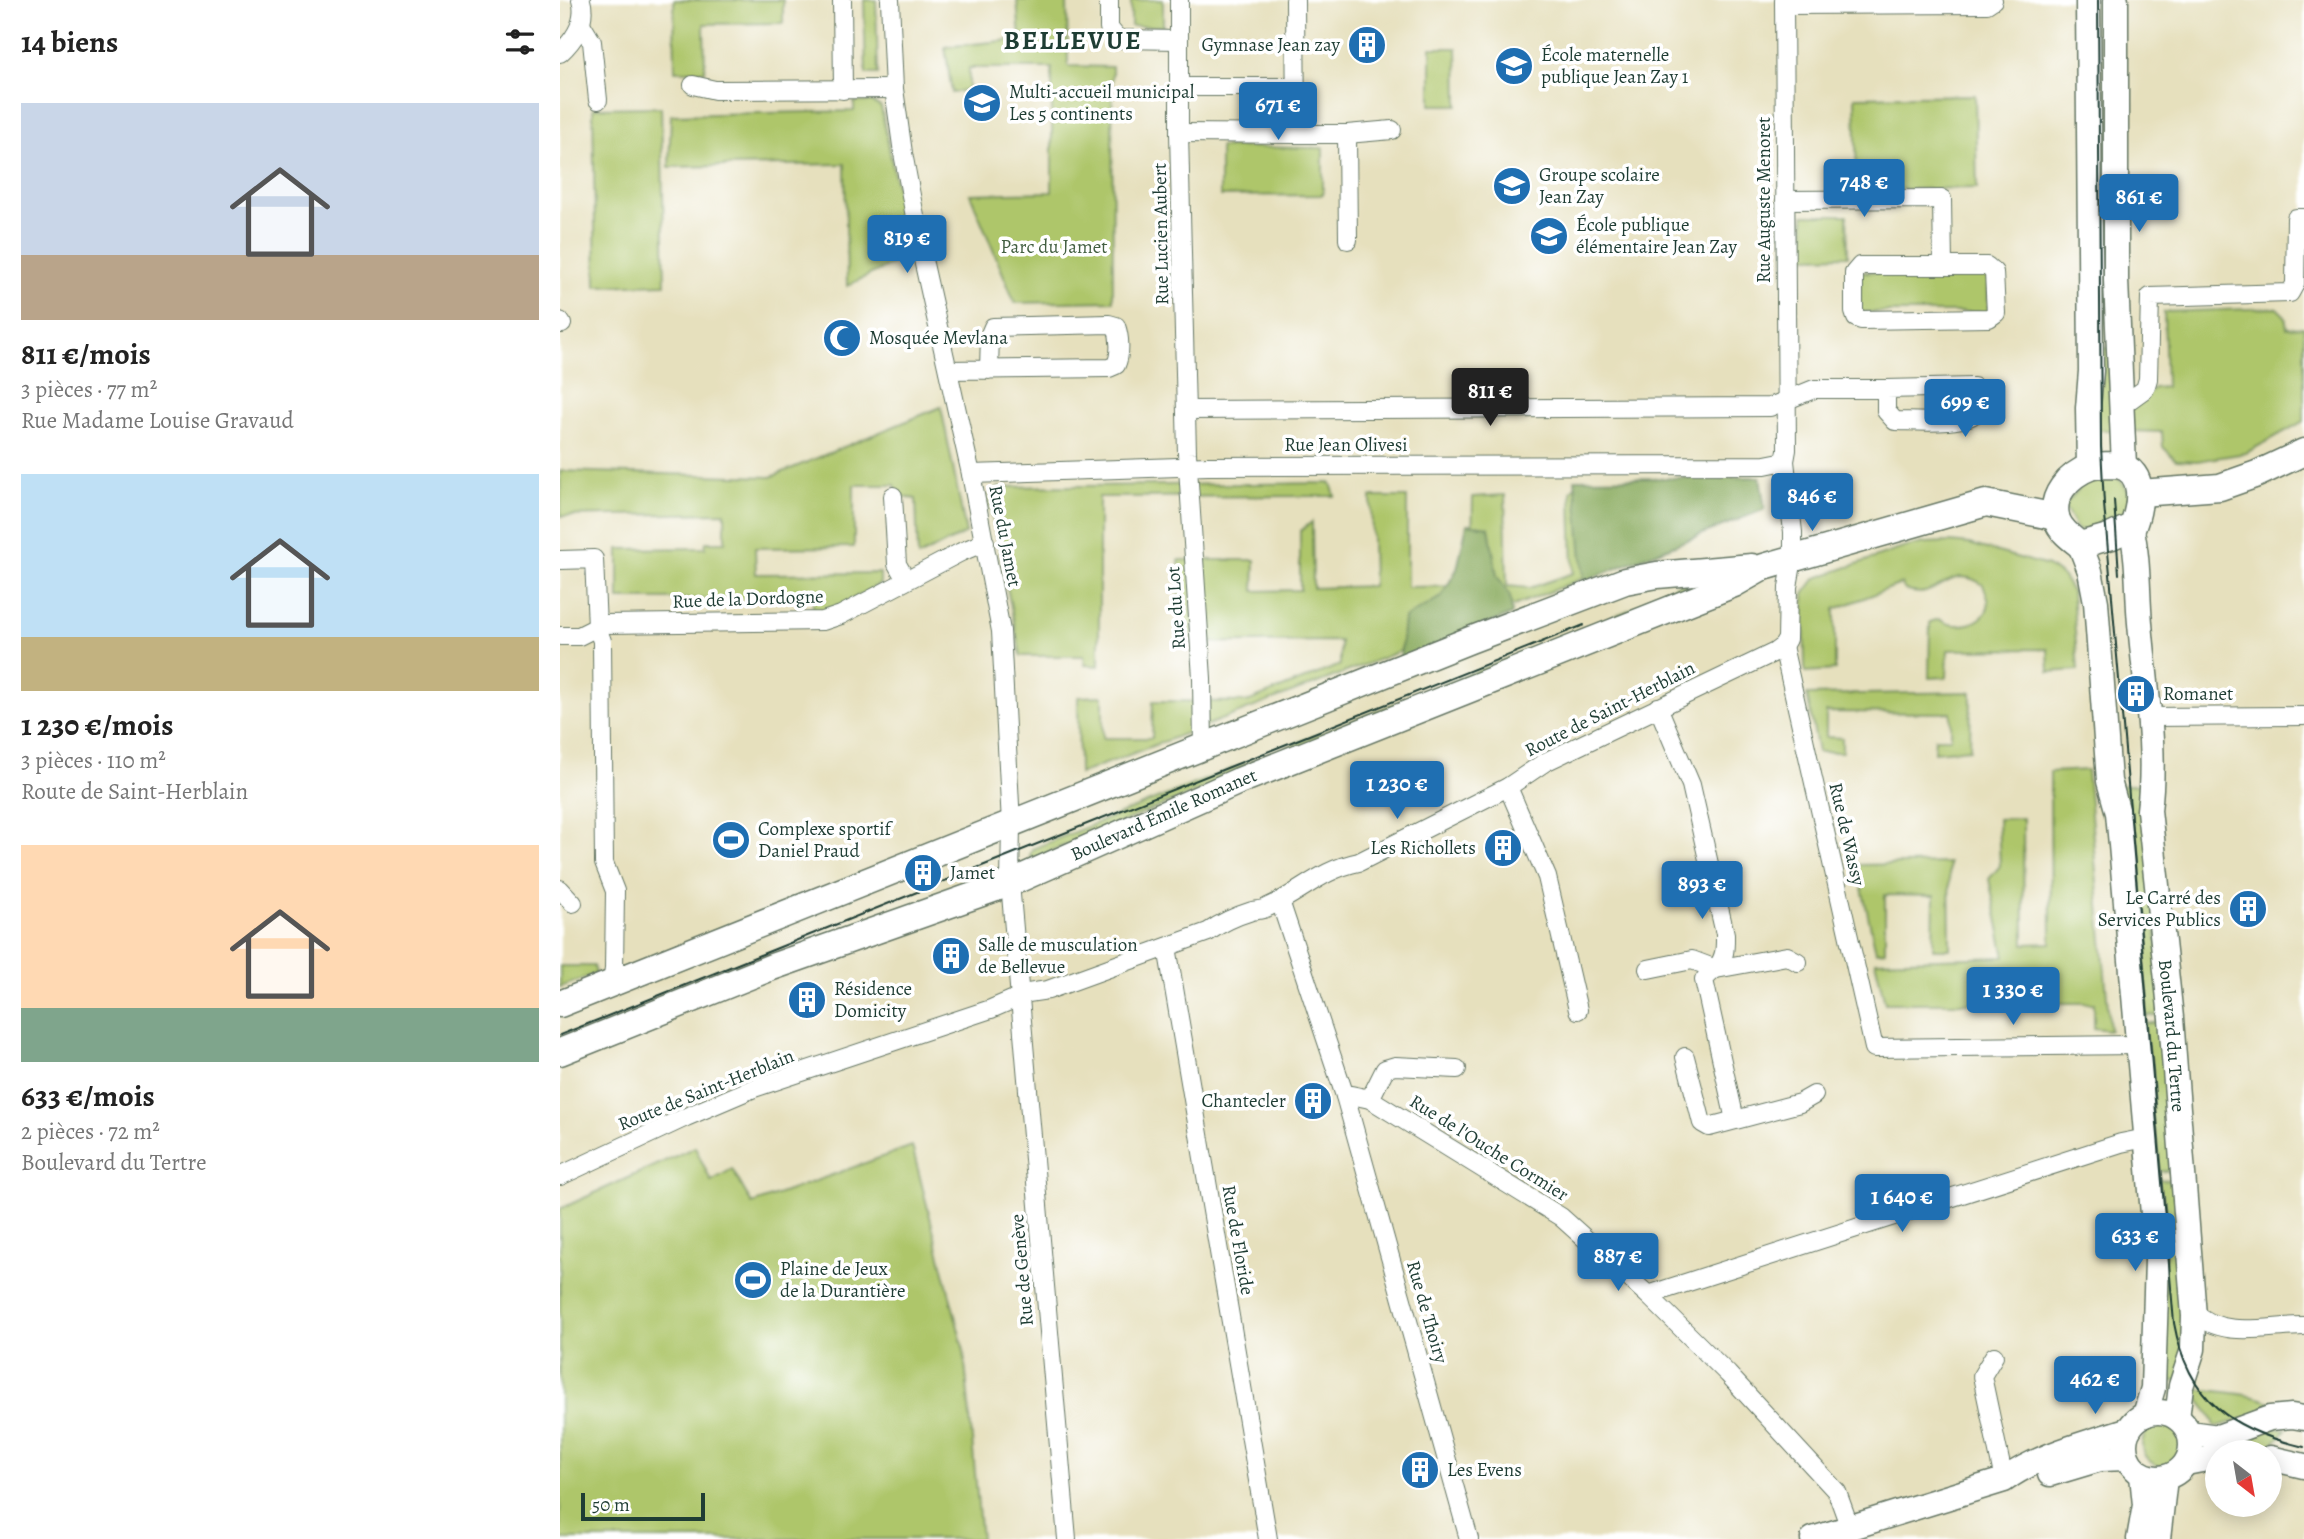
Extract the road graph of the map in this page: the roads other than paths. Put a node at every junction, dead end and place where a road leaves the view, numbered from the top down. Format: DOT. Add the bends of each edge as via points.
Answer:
graph roads {
  1 [pos="581,0"];
  2 [pos="842,0"];
  3 [pos="890,0"];
  4 [pos="1109,0"];
  5 [pos="1179,0"];
  6 [pos="1295,0"];
  7 [pos="1993,0"];
  8 [pos="2088,0"];
  9 [pos="2116,0"];
  10 [pos="1920,2"];
  11 [pos="1784,3"];
  12 [pos="581,24"];
  13 [pos="1179,40"];
  14 [pos="560,53"];
  15 [pos="693,85"];
  16 [pos="1295,87"];
  17 [pos="1179,88"];
  18 [pos="894,89"];
  19 [pos="843,90"];
  20 [pos="598,100"];
  21 [pos="1392,130"];
  22 [pos="1179,133"];
  23 [pos="1296,134"];
  24 [pos="1347,134"];
  25 [pos="1785,200"];
  26 [pos="2304,218"];
  27 [pos="1348,240"];
  28 [pos="1942,266"];
  29 [pos="948,370"];
  30 [pos="989,370"];
  31 [pos="1886,389"];
  32 [pos="1787,400"];
  33 [pos="2120,407"];
  34 [pos="1186,411"];
  35 [pos="2304,452"];
  36 [pos="1785,461"];
  37 [pos="1188,466"];
  38 [pos="2124,466"];
  39 [pos="2089,468"];
  40 [pos="971,474"];
  41 [pos="2140,493"];
  42 [pos="893,496"];
  43 [pos="2056,517"];
  44 [pos="2131,527"];
  45 [pos="985,542"];
  46 [pos="2080,545"];
  47 [pos="1793,558"];
  48 [pos="560,560"];
  49 [pos="1764,567"];
  50 [pos="906,580"];
  51 [pos="597,627"];
  52 [pos="560,636"];
  53 [pos="1783,646"];
  54 [pos="1658,707"];
  55 [pos="2304,716"];
  56 [pos="2148,717"];
  57 [pos="1203,747"];
  58 [pos="1508,787"];
  59 [pos="1011,824"];
  60 [pos="1010,883"];
  61 [pos="560,889"];
  62 [pos="1280,901"];
  63 [pos="573,903"];
  64 [pos="1167,947"];
  65 [pos="1798,962"];
  66 [pos="1648,969"];
  67 [pos="1716,969"];
  68 [pos="612,983"];
  69 [pos="1018,998"];
  70 [pos="560,1004"];
  71 [pos="1578,1010"];
  72 [pos="2138,1045"];
  73 [pos="560,1052"];
  74 [pos="1685,1057"];
  75 [pos="1457,1069"];
  76 [pos="1814,1095"];
  77 [pos="1345,1096"];
  78 [pos="1370,1099"];
  79 [pos="1735,1120"];
  80 [pos="2146,1138"];
  81 [pos="560,1176"];
  82 [pos="1648,1295"];
  83 [pos="2193,1311"];
  84 [pos="2304,1326"];
  85 [pos="1994,1356"];
  86 [pos="2304,1419"];
  87 [pos="2137,1422"];
  88 [pos="2183,1426"];
  89 [pos="2205,1459"];
  90 [pos="2282,1461"];
  91 [pos="2186,1463"];
  92 [pos="2304,1466"];
  93 [pos="2145,1470"];
  94 [pos="2004,1480"];
  95 [pos="1850,1528"];
  96 [pos="1067,1539"];
  97 [pos="1268,1539"];
  98 [pos="1469,1539"];
  99 [pos="1813,1539"];
  100 [pos="2139,1539"];
  101 [pos="2158,1539"];
  1 -- 12 [label="street"];
  2 -- 19 [label="street"];
  3 -- 18 [label="street, Rue du Jamet"];
  4 -- 13 [label="street" via="1109,28 1118,38"];
  5 -- 13 [label="street, Rue Lucien Aubert"];
  6 -- 16 [label="street"];
  7 -- 10 [label="street" via="1987,4"];
  8 -- 39 [label="main road"];
  9 -- 33 [label="main road"];
  10 -- 11 [label="street"];
  11 -- 25 [label="street, Rue Auguste Menoret"];
  12 -- 14 [label="street"];
  12 -- 20 [label="street" via="592,42"];
  13 -- 17 [label="street, Rue Lucien Aubert"];
  15 -- 19 [label="street" via="715,90"];
  16 -- 17 [label="street"];
  16 -- 23 [label="street"];
  17 -- 22 [label="street, Rue Lucien Aubert"];
  18 -- 19 [label="street"];
  18 -- 29 [label="street, Rue du Jamet" via="924,264"];
  21 -- 24 [label="street"];
  22 -- 23 [label="street"];
  22 -- 34 [label="street, Rue Lucien Aubert"];
  23 -- 24 [label="street"];
  24 -- 27 [label="street"];
  25 -- 28 [label="street" via="1942,199"];
  25 -- 32 [label="street, Rue Auguste Menoret"];
  26 -- 33 [label="street" via="2296,218 2295,284 2290,293 2150,297 2148,379 2145,389"];
  28 -- 28 [label="street" via="1992,268 1993,317 1856,317 1856,268"];
  29 -- 30 [label="street"];
  29 -- 40 [label="street, Rue du Jamet"];
  30 -- 30 [label="street" via="1109,368 1119,358 1118,332 1109,324 993,327"];
  31 -- 31 [label="street" via="1886,411 1895,421 1959,420 1981,408 1981,394 1974,387"];
  31 -- 32 [label="street" via="1814,389"];
  32 -- 34 [label="street" via="1770,407"];
  32 -- 36 [label="street"];
  33 -- 38 [label="main road"];
  34 -- 37 [label="street, Rue Lucien Aubert"];
  35 -- 41 [label="main road" via="2220,486"];
  36 -- 37 [label="street, Rue Jean Olivesi" via="1765,465"];
  36 -- 47 [label="street"];
  37 -- 40 [label="street, Rue Jean Olivesi"];
  37 -- 57 [label="street, Rue du Lot"];
  38 -- 39 [label="main road"];
  38 -- 41 [label="main road"];
  39 -- 43 [label="main road" via="2064,484"];
  40 -- 45 [label="street, Rue du Jamet"];
  41 -- 44 [label="main road"];
  42 -- 50 [label="street" via="897,564"];
  43 -- 46 [label="main road"];
  43 -- 47 [label="main road, Boulevard Émile Romanet" via="1986,503"];
  44 -- 46 [label="main road"];
  44 -- 56 [label="main road, Boulevard du Tertre"];
  45 -- 50 [label="street, Rue de la Dordogne"];
  45 -- 59 [label="street, Rue du Jamet" via="1001,631"];
  46 -- 72 [label="main road, Boulevard du Tertre" via="2096,601 2109,781 2119,824"];
  47 -- 49 [label="main road, Boulevard Émile Romanet"];
  47 -- 53 [label="street"];
  48 -- 51 [label="street" via="594,559"];
  49 -- 57 [label="main road, Boulevard Émile Romanet" via="1625,581"];
  49 -- 60 [label="main road, Boulevard Émile Romanet" via="1734,584 1238,781"];
  50 -- 51 [label="street, Rue de la Dordogne" via="823,621"];
  51 -- 52 [label="street, Rue de la Dordogne" via="579,636"];
  51 -- 68 [label="street" via="602,641 604,863 615,891"];
  53 -- 54 [label="street, Route de Saint-Herblain"];
  53 -- 72 [label="street, Rue de Wassy" via="1874,1048"];
  54 -- 58 [label="street, Route de Saint-Herblain" via="1545,762"];
  54 -- 67 [label="street" via="1690,785 1725,934 1725,952"];
  55 -- 56 [label="street"];
  56 -- 83 [label="main road, Boulevard du Tertre" via="2153,778 2150,810"];
  57 -- 59 [label="main road, Boulevard Émile Romanet"];
  58 -- 62 [label="street, Route de Saint-Herblain" via="1359,862 1339,866"];
  58 -- 71 [label="street" via="1547,877"];
  59 -- 60 [label="street, Rue du Jamet"];
  59 -- 68 [label="main road, Boulevard Émile Romanet"];
  60 -- 69 [label="street, Rue du Jamet"];
  60 -- 73 [label="main road, Boulevard Émile Romanet" via="772,967"];
  61 -- 63 [label="street"];
  62 -- 64 [label="street, Route de Saint-Herblain"];
  62 -- 77 [label="street"];
  64 -- 69 [label="street, Route de Saint-Herblain"];
  64 -- 97 [label="street, Rue de Floride"];
  65 -- 67 [label="street" via="1787,956"];
  66 -- 67 [label="street" via="1692,960"];
  67 -- 79 [label="street" via="1704,980"];
  68 -- 70 [label="main road, Boulevard Émile Romanet"];
  69 -- 81 [label="street, Route de Saint-Herblain" via="754,1088"];
  69 -- 96 [label="street, Rue de Genève"];
  72 -- 80 [label="main road, Boulevard du Tertre"];
  74 -- 79 [label="street" via="1702,1123 1709,1127"];
  75 -- 78 [label="street" via="1385,1069"];
  76 -- 79 [label="street"];
  77 -- 78 [label="street, Rue de l'Ouche Cormier"];
  77 -- 98 [label="street, Rue de Thoiry"];
  78 -- 82 [label="street, Rue de l'Ouche Cormier" via="1561,1217"];
  80 -- 82 [label="street"];
  80 -- 87 [label="main road, Boulevard du Tertre" via="2157,1286 2153,1388"];
  82 -- 95 [label="street, Rue de l'Ouche Cormier" via="1838,1492"];
  83 -- 84 [label="street" via="2212,1325 2232,1329"];
  83 -- 88 [label="main road, Boulevard du Tertre" via="2193,1349 2181,1386"];
  85 -- 94 [label="street" via="1982,1376"];
  86 -- 88 [label="main road" via="2270,1418 2218,1437"];
  87 -- 88 [label="main road" via="2158,1412"];
  87 -- 93 [label="main road" via="2125,1443"];
  87 -- 94 [label="main road"];
  88 -- 91 [label="main road" via="2190,1452"];
  89 -- 91 [label="main road"];
  90 -- 92 [label="main road"];
  91 -- 93 [label="main road" via="2173,1475"];
  93 -- 94 [label="main road" via="2100,1459 2017,1482"];
  93 -- 100 [label="main road"];
  93 -- 101 [label="main road"];
  94 -- 95 [label="main road"];
  95 -- 99 [label="main road"];
}
